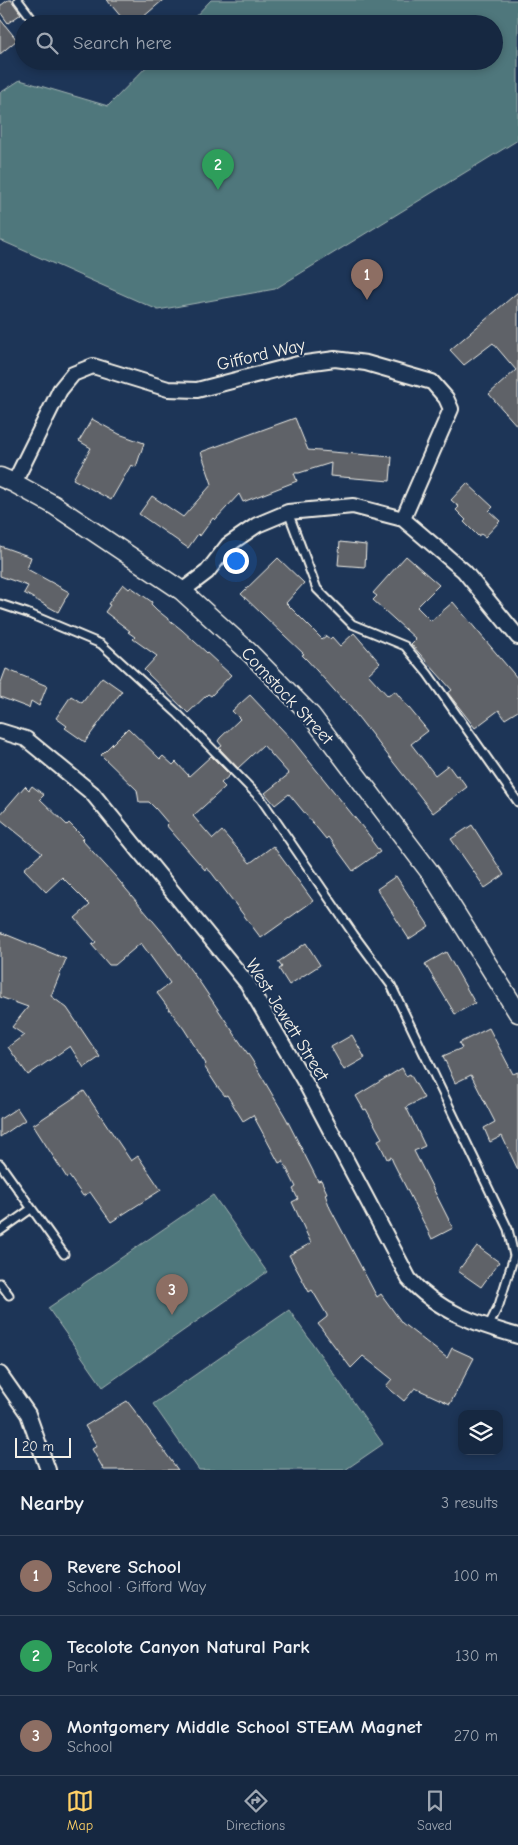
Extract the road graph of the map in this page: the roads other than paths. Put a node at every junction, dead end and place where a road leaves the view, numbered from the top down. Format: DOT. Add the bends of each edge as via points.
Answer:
graph roads {
  1 [pos="18,0"];
  2 [pos="29,15"];
  3 [pos="7,480"];
  4 [pos="288,512"];
  5 [pos="402,519"];
  6 [pos="182,591"];
  7 [pos="0,604"];
  8 [pos="518,637"];
  9 [pos="0,731"];
  10 [pos="518,802"];
  11 [pos="518,1013"];
  12 [pos="0,1164"];
  13 [pos="31,1209"];
  14 [pos="0,1231"];
  15 [pos="64,1254"];
  16 [pos="0,1283"];
  17 [pos="9,1295"];
  18 [pos="488,1328"];
  19 [pos="518,1336"];
  20 [pos="0,1374"];
  21 [pos="48,1470"];
  1 -- 2 [label="lane"];
  3 -- 5 [label="street, Gifford Way" via="60,390 73,374 93,366 168,389 196,390 298,364 335,359 366,363 432,382 451,409"];
  3 -- 6 [label="street, Comstock Street" via="54,505"];
  4 -- 5 [label="street" via="353,506"];
  4 -- 6 [label="street" via="257,525 228,545 207,572"];
  4 -- 10 [label="lane" via="316,589 352,624 405,646"];
  5 -- 8 [label="street" via="464,572"];
  6 -- 11 [label="street, Comstock Street" via="311,715 432,876"];
  7 -- 18 [label="lane" via="101,644 178,714 261,800 391,985 508,1229 514,1256"];
  9 -- 18 [label="street, West Jewett Street" via="26,739 92,793 246,983 306,1084 409,1279 444,1308"];
  12 -- 13 [label="lane"];
  13 -- 14 [label="lane"];
  13 -- 15 [label="lane"];
  16 -- 17 [label="lane"];
  18 -- 19 [label="street, West Jewett Street"];
  20 -- 21 [label="street" via="28,1414"];
}
